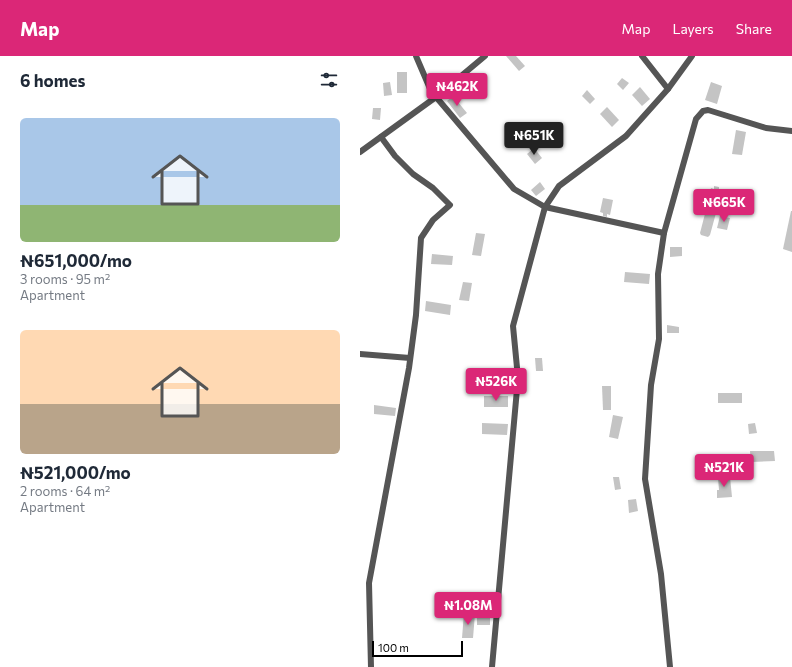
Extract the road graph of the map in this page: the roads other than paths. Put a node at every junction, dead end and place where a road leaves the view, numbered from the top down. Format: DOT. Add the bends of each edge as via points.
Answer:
graph roads {
  1 [pos="416,56"];
  2 [pos="485,56"];
  3 [pos="642,56"];
  4 [pos="692,56"];
  5 [pos="668,89"];
  6 [pos="436,96"];
  7 [pos="792,131"];
  8 [pos="381,137"];
  9 [pos="360,152"];
  10 [pos="545,206"];
  11 [pos="664,233"];
  12 [pos="360,354"];
  13 [pos="410,358"];
  14 [pos="371,667"];
  15 [pos="492,667"];
  16 [pos="670,667"];
  1 -- 6 [label="street" via="431,91"];
  2 -- 6 [label="street"];
  3 -- 5 [label="street"];
  4 -- 5 [label="street"];
  5 -- 10 [label="street" via="626,136 559,186"];
  6 -- 8 [label="street"];
  6 -- 10 [label="street" via="514,189"];
  7 -- 11 [label="street" via="766,128 708,110 699,114 687,145"];
  8 -- 9 [label="street"];
  8 -- 13 [label="street" via="413,174 433,188 450,205 433,220 421,238 416,315"];
  10 -- 11 [label="street"];
  10 -- 15 [label="street" via="512,326 518,378"];
  11 -- 16 [label="street" via="658,274 659,339 651,385 645,480 660,574"];
  12 -- 13 [label="street"];
  13 -- 14 [label="street" via="369,583"];
}
